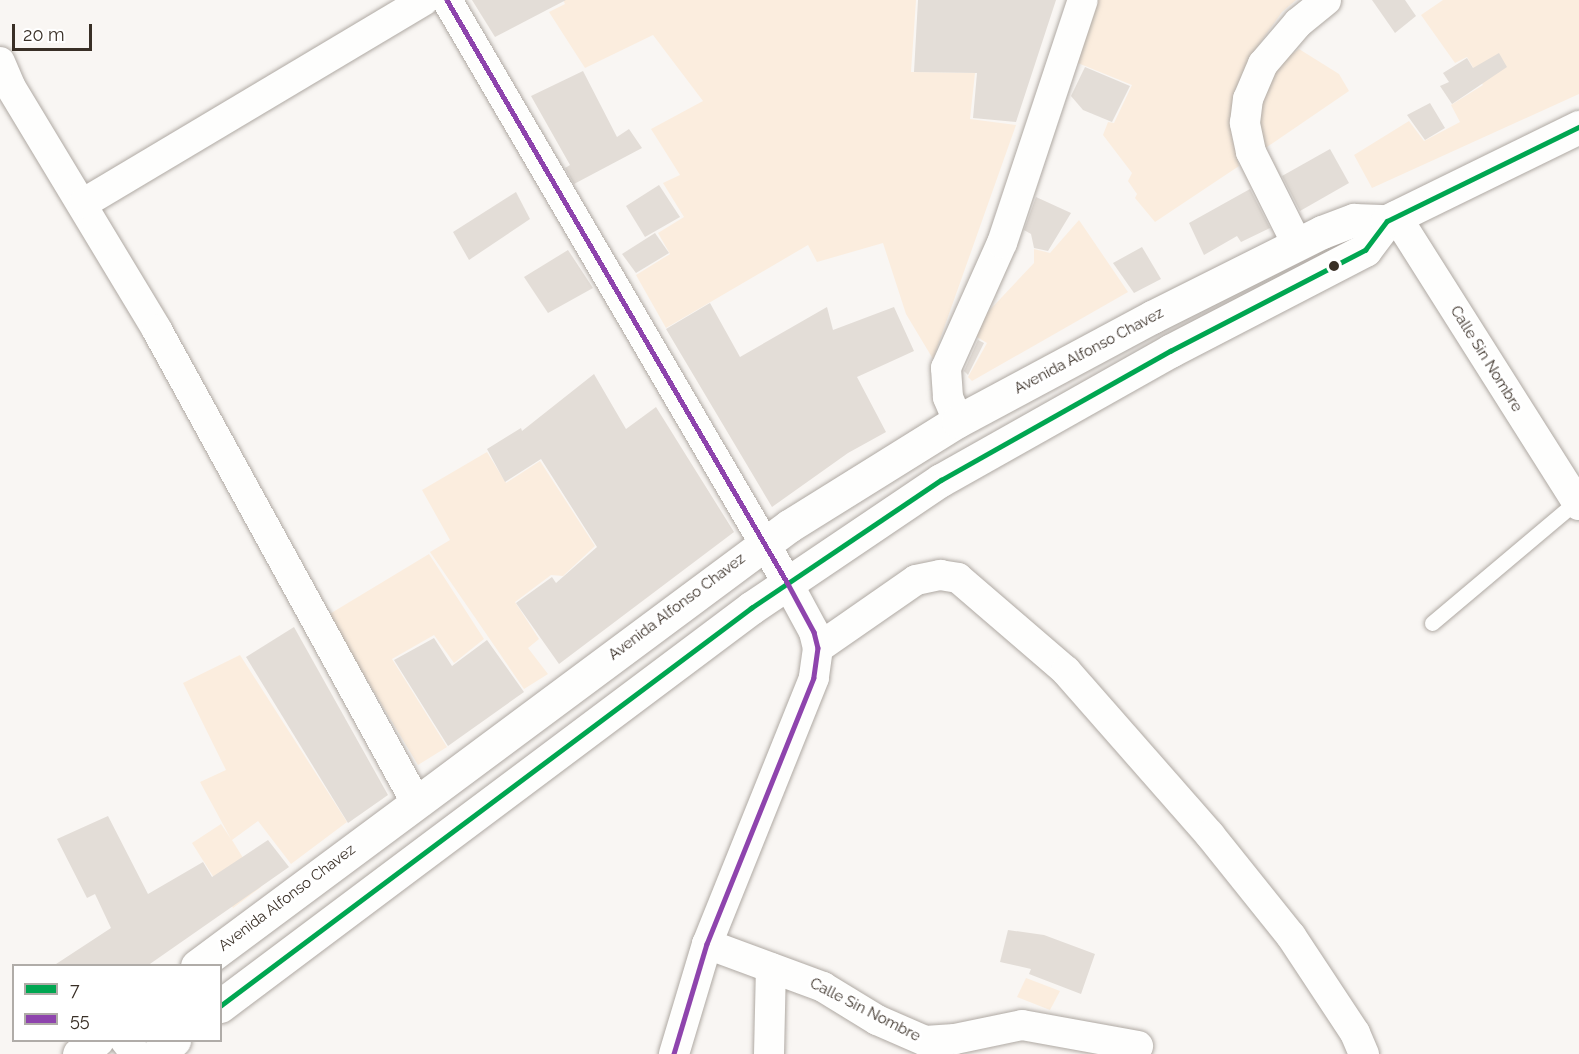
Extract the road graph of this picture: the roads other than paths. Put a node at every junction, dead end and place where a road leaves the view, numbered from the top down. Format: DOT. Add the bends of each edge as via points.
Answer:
graph roads {
  1 [pos="424,0"];
  2 [pos="447,0"];
  3 [pos="1083,0"];
  4 [pos="1326,0"];
  5 [pos="0,62"];
  6 [pos="1579,127"];
  7 [pos="84,202"];
  8 [pos="1391,219"];
  9 [pos="1297,244"];
  10 [pos="958,421"];
  11 [pos="1578,503"];
  12 [pos="763,544"];
  13 [pos="787,582"];
  14 [pos="1432,623"];
  15 [pos="818,648"];
  16 [pos="416,802"];
  17 [pos="707,944"];
  18 [pos="200,964"];
  19 [pos="771,968"];
  20 [pos="222,1005"];
  21 [pos="96,1042"];
  22 [pos="126,1042"];
  23 [pos="173,1042"];
  24 [pos="1138,1046"];
  25 [pos="79,1054"];
  26 [pos="136,1054"];
  27 [pos="157,1054"];
  28 [pos="674,1054"];
  29 [pos="768,1054"];
  30 [pos="1364,1054"];
  1 -- 7 [label="street"];
  2 -- 12 [label="street"];
  3 -- 10 [label="street" via="1002,243 946,368 948,397"];
  4 -- 9 [label="street" via="1298,23 1263,64 1248,99 1245,123 1251,152"];
  5 -- 7 [label="street" via="10,86"];
  6 -- 8 [label="main road, Avenida Alfonso Chavez"];
  7 -- 16 [label="street"];
  8 -- 9 [label="main road, Avenida Alfonso Chavez" via="1354,220"];
  8 -- 11 [label="street, Calle Sin Nombre"];
  8 -- 13 [label="main road, Avenida Alfonso Chavez" via="1365,250 1170,351 941,480"];
  9 -- 10 [label="main road, Avenida Alfonso Chavez"];
  10 -- 12 [label="main road, Avenida Alfonso Chavez"];
  11 -- 14 [label="lane, Calle Sin Nombre"];
  12 -- 13 [label="street"];
  12 -- 16 [label="main road, Avenida Alfonso Chavez"];
  13 -- 15 [label="street" via="814,632"];
  13 -- 20 [label="main road, Avenida Alfonso Chavez"];
  15 -- 17 [label="street" via="814,678"];
  15 -- 30 [label="street" via="916,580 940,575 958,578 1066,671 1210,835 1291,936 1355,1033"];
  16 -- 18 [label="main road, Avenida Alfonso Chavez"];
  17 -- 19 [label="street, Calle Sin Nombre"];
  17 -- 28 [label="street"];
  19 -- 24 [label="street, Calle Sin Nombre" via="823,987 877,1020 925,1041 1022,1025"];
  19 -- 29 [label="street"];
  21 -- 25 [label="main road"];
  22 -- 26 [label="street"];
  23 -- 27 [label="main road"];
}
